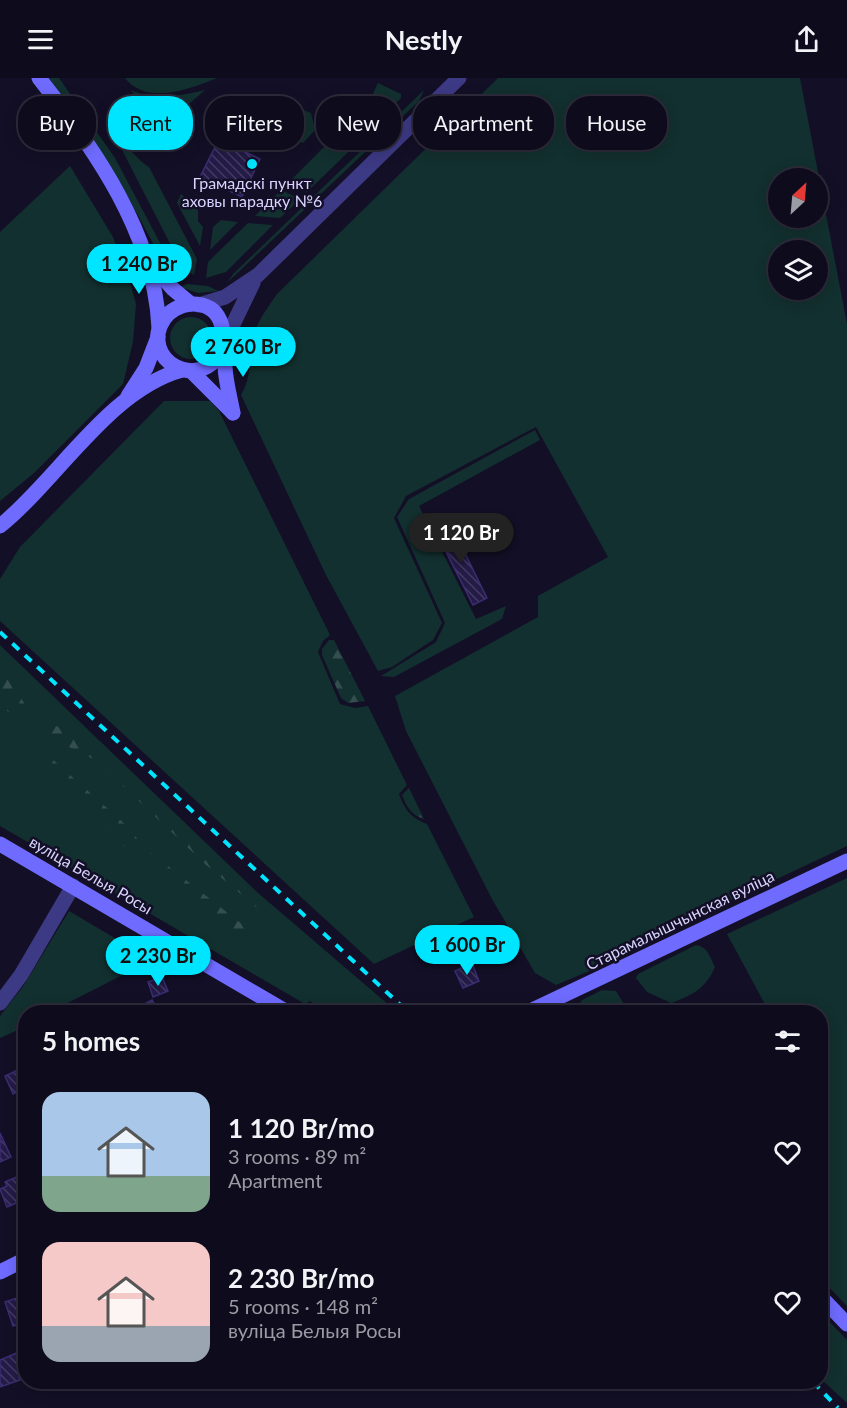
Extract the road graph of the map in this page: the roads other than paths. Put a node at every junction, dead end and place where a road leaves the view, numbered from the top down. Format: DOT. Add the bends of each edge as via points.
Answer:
graph roads {
  1 [pos="39,78"];
  2 [pos="459,78"];
  3 [pos="146,258"];
  4 [pos="258,275"];
  5 [pos="195,305"];
  6 [pos="159,333"];
  7 [pos="225,344"];
  8 [pos="187,371"];
  9 [pos="125,400"];
  10 [pos="1,527"];
  11 [pos="0,844"];
  12 [pos="847,861"];
  13 [pos="73,886"];
  14 [pos="0,1003"];
  15 [pos="274,1005"];
  16 [pos="557,1005"];
  17 [pos="18,1264"];
  18 [pos="0,1272"];
  19 [pos="828,1304"];
  20 [pos="847,1324"];
  1 -- 3 [label="street" via="106,175"];
  2 -- 4 [label="street"];
  3 -- 5 [label="street" via="172,289"];
  3 -- 6 [label="street" via="158,303"];
  4 -- 5 [label="street" via="225,297"];
  4 -- 7 [label="street"];
  5 -- 6 [label="street" via="171,311"];
  5 -- 7 [label="street" via="216,315"];
  6 -- 8 [label="street" via="164,358"];
  6 -- 9 [label="street" via="146,368"];
  7 -- 8 [label="street" via="212,365"];
  7 -- 8 [label="street" via="226,380 233,412"];
  8 -- 9 [label="street" via="156,380"];
  9 -- 10 [label="street"];
  11 -- 13 [label="street, вуліца Белыя Росы"];
  12 -- 16 [label="street, Старамалышчынская вуліца"];
  13 -- 14 [label="street"];
  13 -- 15 [label="street, вуліца Белыя Росы"];
  17 -- 18 [label="street"];
  19 -- 20 [label="street"];
}
